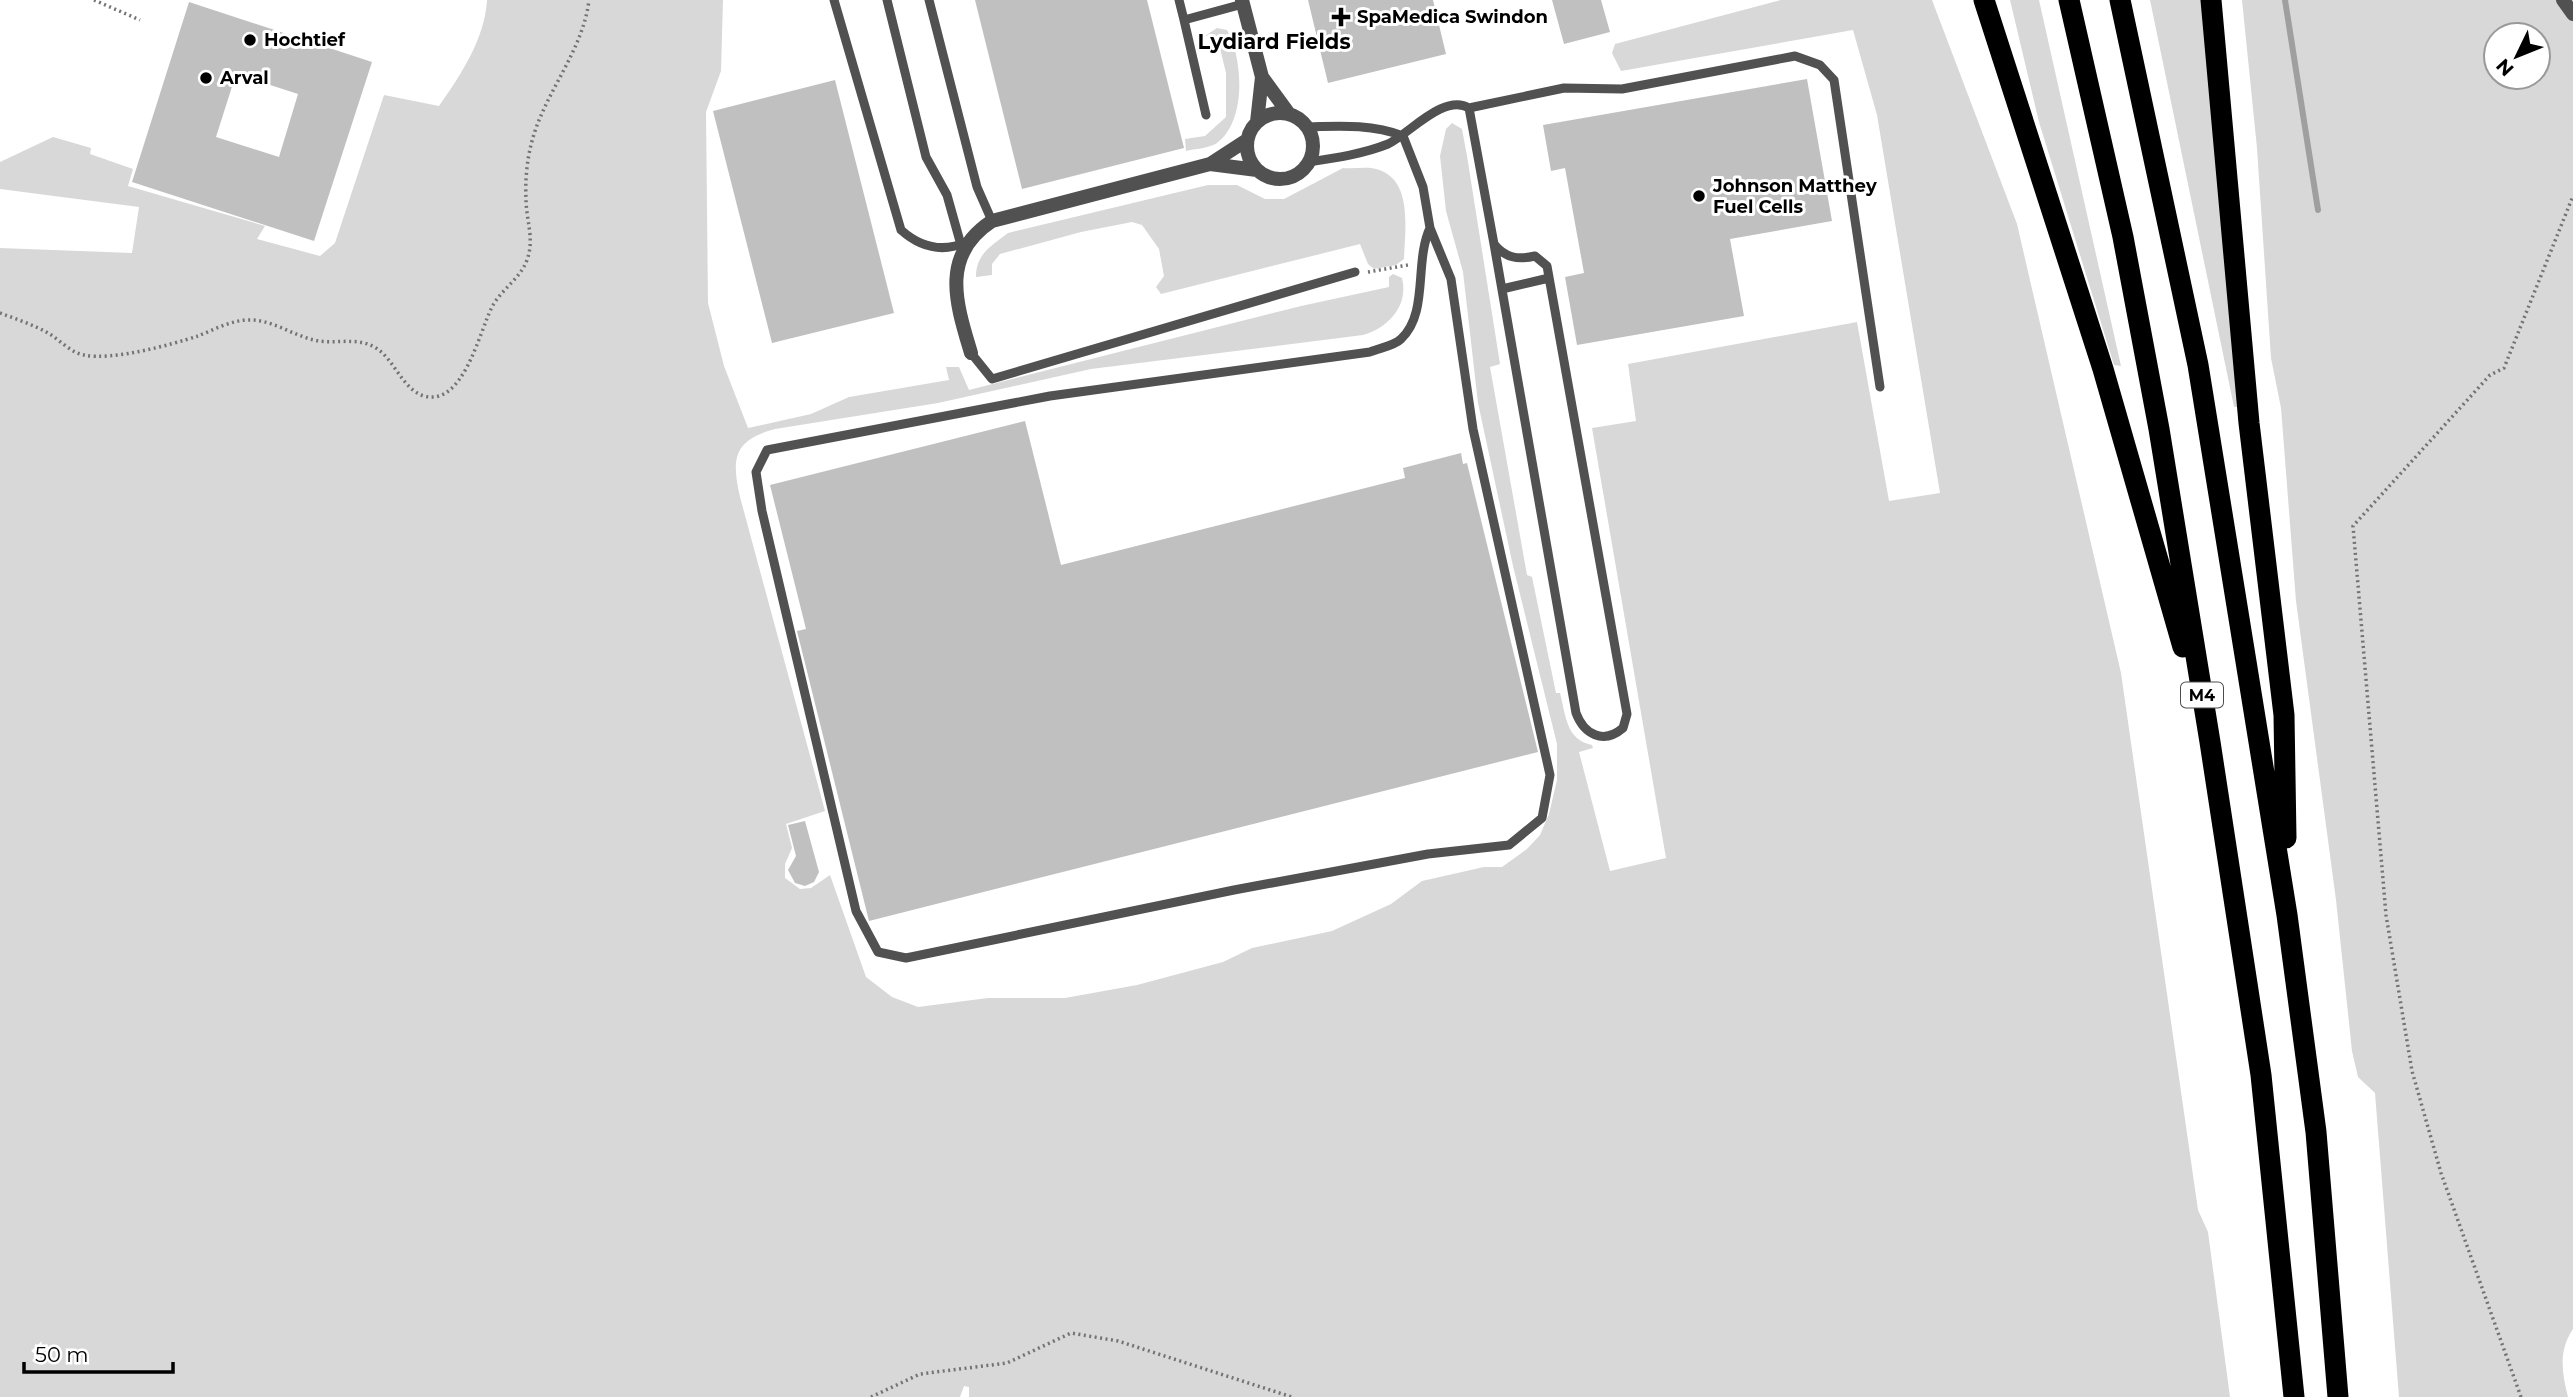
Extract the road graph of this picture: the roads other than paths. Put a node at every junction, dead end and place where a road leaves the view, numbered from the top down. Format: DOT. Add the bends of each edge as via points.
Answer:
graph roads {
  1 [pos="834,0"];
  2 [pos="887,0"];
  3 [pos="929,0"];
  4 [pos="1179,0"];
  5 [pos="1984,0"];
  6 [pos="2069,0"];
  7 [pos="2120,0"];
  8 [pos="2211,0"];
  9 [pos="2563,0"];
  10 [pos="1242,2"];
  11 [pos="2573,14"];
  12 [pos="1184,20"];
  13 [pos="1262,77"];
  14 [pos="1469,108"];
  15 [pos="1289,114"];
  16 [pos="1206,116"];
  17 [pos="1256,122"];
  18 [pos="1307,127"];
  19 [pos="1403,136"];
  20 [pos="1247,140"];
  21 [pos="1308,162"];
  22 [pos="1210,164"];
  23 [pos="1257,170"];
  24 [pos="992,221"];
  25 [pos="1430,228"];
  26 [pos="965,243"];
  27 [pos="1494,244"];
  28 [pos="1355,272"];
  29 [pos="1549,278"];
  30 [pos="1502,289"];
  31 [pos="971,353"];
  32 [pos="1880,387"];
  33 [pos="2210,742"];
  34 [pos="2287,915"];
  35 [pos="2294,1397"];
  36 [pos="2339,1397"];
  1 -- 26 [label="lane" via="901,230 928,248"];
  2 -- 26 [label="lane" via="926,157"];
  3 -- 24 [label="lane" via="977,187"];
  4 -- 12 [label="lane"];
  5 -- 33 [label="highway, M4" via="2103,369"];
  6 -- 33 [label="highway, M4" via="2123,237"];
  7 -- 34 [label="highway" via="2198,365"];
  8 -- 34 [label="highway" via="2249,423 2284,715"];
  9 -- 11 [label="street"];
  10 -- 12 [label="lane"];
  10 -- 13 [label="street"];
  12 -- 16 [label="lane"];
  13 -- 15 [label="street"];
  13 -- 17 [label="street"];
  14 -- 19 [label="lane" via="1457,105 1439,110"];
  14 -- 27 [label="lane"];
  14 -- 32 [label="lane" via="1564,88 1622,89 1795,56 1820,65 1833,80"];
  15 -- 17 [label="street" via="1267,115"];
  15 -- 18 [label="street"];
  17 -- 20 [label="street"];
  18 -- 19 [label="lane" via="1372,127"];
  18 -- 21 [label="street" via="1313,149"];
  19 -- 21 [label="lane" via="1359,153"];
  19 -- 25 [label="lane" via="1423,187"];
  20 -- 22 [label="street"];
  20 -- 23 [label="street" via="1250,162"];
  21 -- 23 [label="street" via="1286,178 1271,178"];
  22 -- 23 [label="street"];
  22 -- 24 [label="street"];
  24 -- 26 [label="street"];
  25 -- 25 [label="lane" via="1451,279 1473,429 1550,775 1542,818 1509,845 1428,854 1234,890 906,958 878,952 856,911 762,511 756,472 767,450 1050,396 1370,352 1400,341 1413,323 1419,302 1420,261"];
  26 -- 31 [label="street" via="956,285"];
  27 -- 29 [label="lane" via="1510,257 1541,259"];
  27 -- 30 [label="lane"];
  28 -- 31 [label="lane" via="992,379"];
  29 -- 30 [label="lane"];
  29 -- 30 [label="lane" via="1627,714 1623,728 1610,735 1598,737 1586,731 1576,713"];
  33 -- 35 [label="highway, M4" via="2261,1075"];
  34 -- 36 [label="highway" via="2316,1132"];
}
